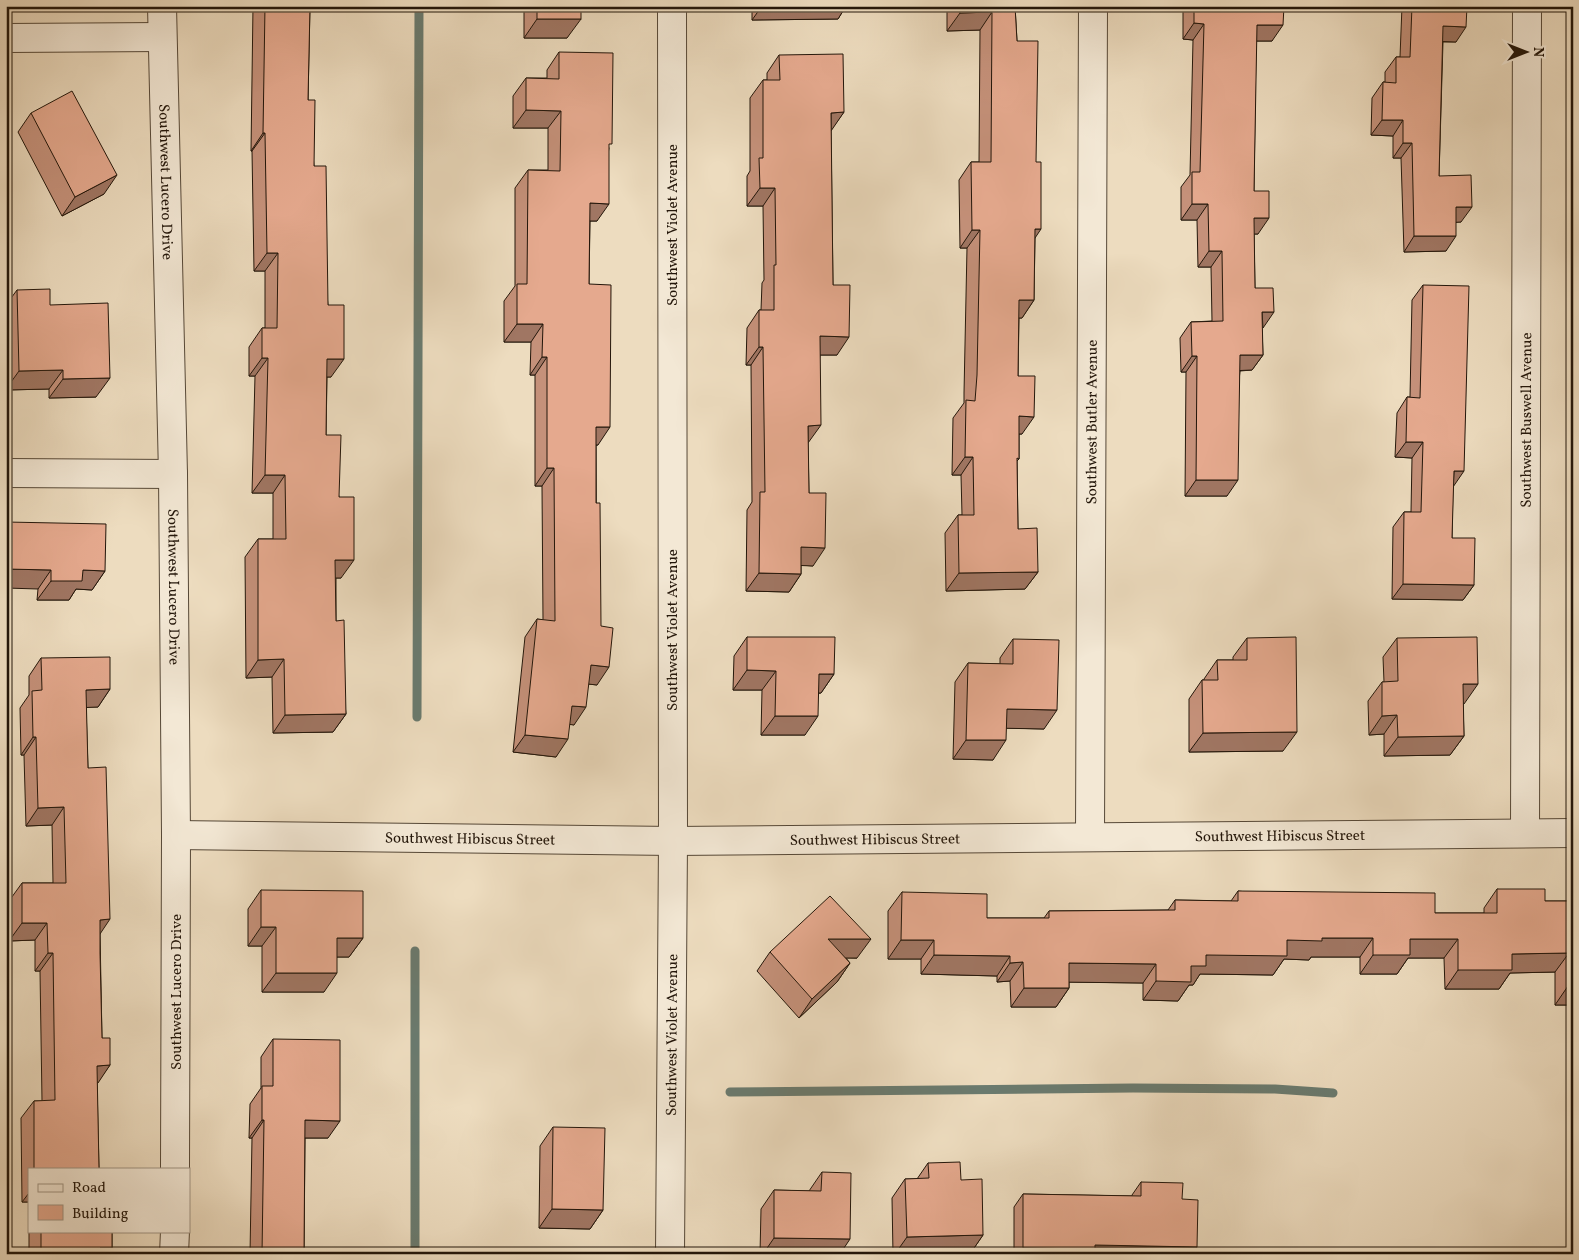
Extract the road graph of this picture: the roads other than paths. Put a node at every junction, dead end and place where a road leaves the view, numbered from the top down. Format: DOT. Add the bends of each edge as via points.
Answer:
graph roads {
  1 [pos="162,6"];
  2 [pos="672,6"];
  3 [pos="1093,6"];
  4 [pos="1527,6"];
  5 [pos="6,38"];
  6 [pos="162,38"];
  7 [pos="6,473"];
  8 [pos="173,474"];
  9 [pos="1525,832"];
  10 [pos="1573,833"];
  11 [pos="176,834"];
  12 [pos="1090,837"];
  13 [pos="673,841"];
  14 [pos="175,1168"];
  15 [pos="174,1232"];
  16 [pos="174,1254"];
  17 [pos="670,1254"];
  1 -- 6 [label="street, Southwest Lucero Drive"];
  2 -- 13 [label="street, Southwest Violet Avenue"];
  3 -- 12 [label="street, Southwest Butler Avenue"];
  4 -- 9 [label="street, Southwest Buswell Avenue"];
  5 -- 6 [label="street"];
  6 -- 8 [label="street, Southwest Lucero Drive"];
  7 -- 8 [label="street"];
  8 -- 11 [label="street, Southwest Lucero Drive"];
  9 -- 10 [label="street, Southwest Hibiscus Street"];
  9 -- 12 [label="street, Southwest Hibiscus Street"];
  11 -- 13 [label="street, Southwest Hibiscus Street"];
  11 -- 14 [label="street, Southwest Lucero Drive"];
  12 -- 13 [label="street, Southwest Hibiscus Street"];
  13 -- 17 [label="street, Southwest Violet Avenue"];
  15 -- 16 [label="street"];
}
